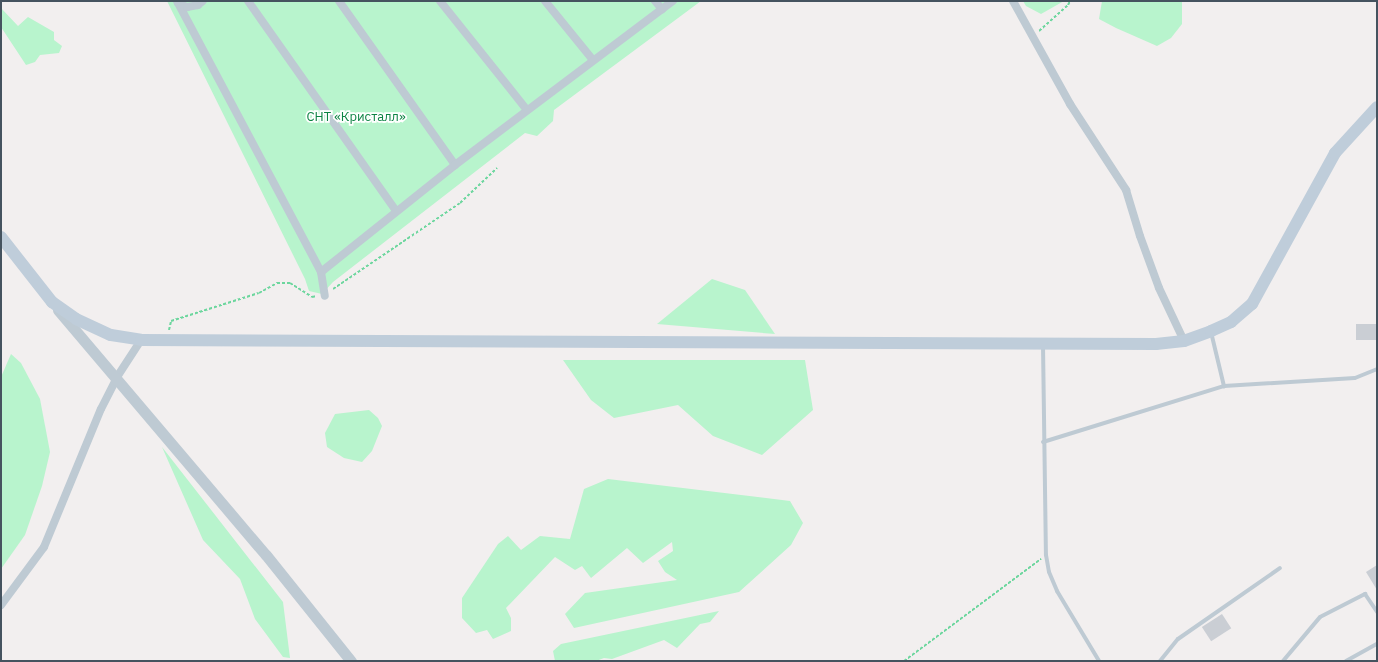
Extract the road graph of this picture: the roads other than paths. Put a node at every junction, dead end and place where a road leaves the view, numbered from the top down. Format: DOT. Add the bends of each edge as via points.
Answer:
graph roads {
  1 [pos="203,1"];
  2 [pos="248,1"];
  3 [pos="339,1"];
  4 [pos="440,1"];
  5 [pos="545,1"];
  6 [pos="655,1"];
  7 [pos="673,1"];
  8 [pos="1012,1"];
  9 [pos="178,2"];
  10 [pos="662,9"];
  11 [pos="593,60"];
  12 [pos="1377,107"];
  13 [pos="527,110"];
  14 [pos="455,164"];
  15 [pos="396,211"];
  16 [pos="1,237"];
  17 [pos="321,272"];
  18 [pos="324,296"];
  19 [pos="52,302"];
  20 [pos="1211,331"];
  21 [pos="141,340"];
  22 [pos="1184,341"];
  23 [pos="1043,344"];
  24 [pos="1377,369"];
  25 [pos="117,377"];
  26 [pos="1224,386"];
  27 [pos="1043,442"];
  28 [pos="1280,568"];
  29 [pos="1,605"];
  30 [pos="1377,612"];
  31 [pos="1377,644"];
  32 [pos="351,661"];
  33 [pos="1099,661"];
  34 [pos="1160,661"];
  35 [pos="1283,661"];
  36 [pos="1346,661"];
  1 -- 9 [label="street" via="187,7"];
  2 -- 15 [label="street"];
  3 -- 14 [label="street"];
  4 -- 13 [label="street"];
  5 -- 11 [label="street"];
  6 -- 10 [label="street"];
  7 -- 10 [label="street"];
  8 -- 22 [label="street" via="1070,104 1126,190 1159,288"];
  9 -- 17 [label="street"];
  10 -- 11 [label="street"];
  11 -- 13 [label="street"];
  12 -- 20 [label="main road" via="1335,153 1252,304 1231,322"];
  13 -- 14 [label="street"];
  14 -- 15 [label="street"];
  15 -- 17 [label="street"];
  16 -- 19 [label="main road"];
  17 -- 18 [label="street"];
  19 -- 21 [label="main road" via="76,320 111,335"];
  19 -- 25 [label="street"];
  20 -- 22 [label="main road"];
  20 -- 26 [label="lane"];
  21 -- 23 [label="main road"];
  21 -- 25 [label="street"];
  22 -- 23 [label="main road" via="1156,344"];
  23 -- 27 [label="lane"];
  24 -- 26 [label="lane" via="1355,378"];
  25 -- 29 [label="street" via="101,409 44,547"];
  25 -- 32 [label="street"];
  26 -- 27 [label="lane"];
  27 -- 33 [label="lane" via="1046,555 1049,572 1057,591"];
  28 -- 34 [label="lane" via="1178,639"];
  30 -- 35 [label="lane" via="1365,594 1320,617"];
  31 -- 36 [label="lane"];
}
